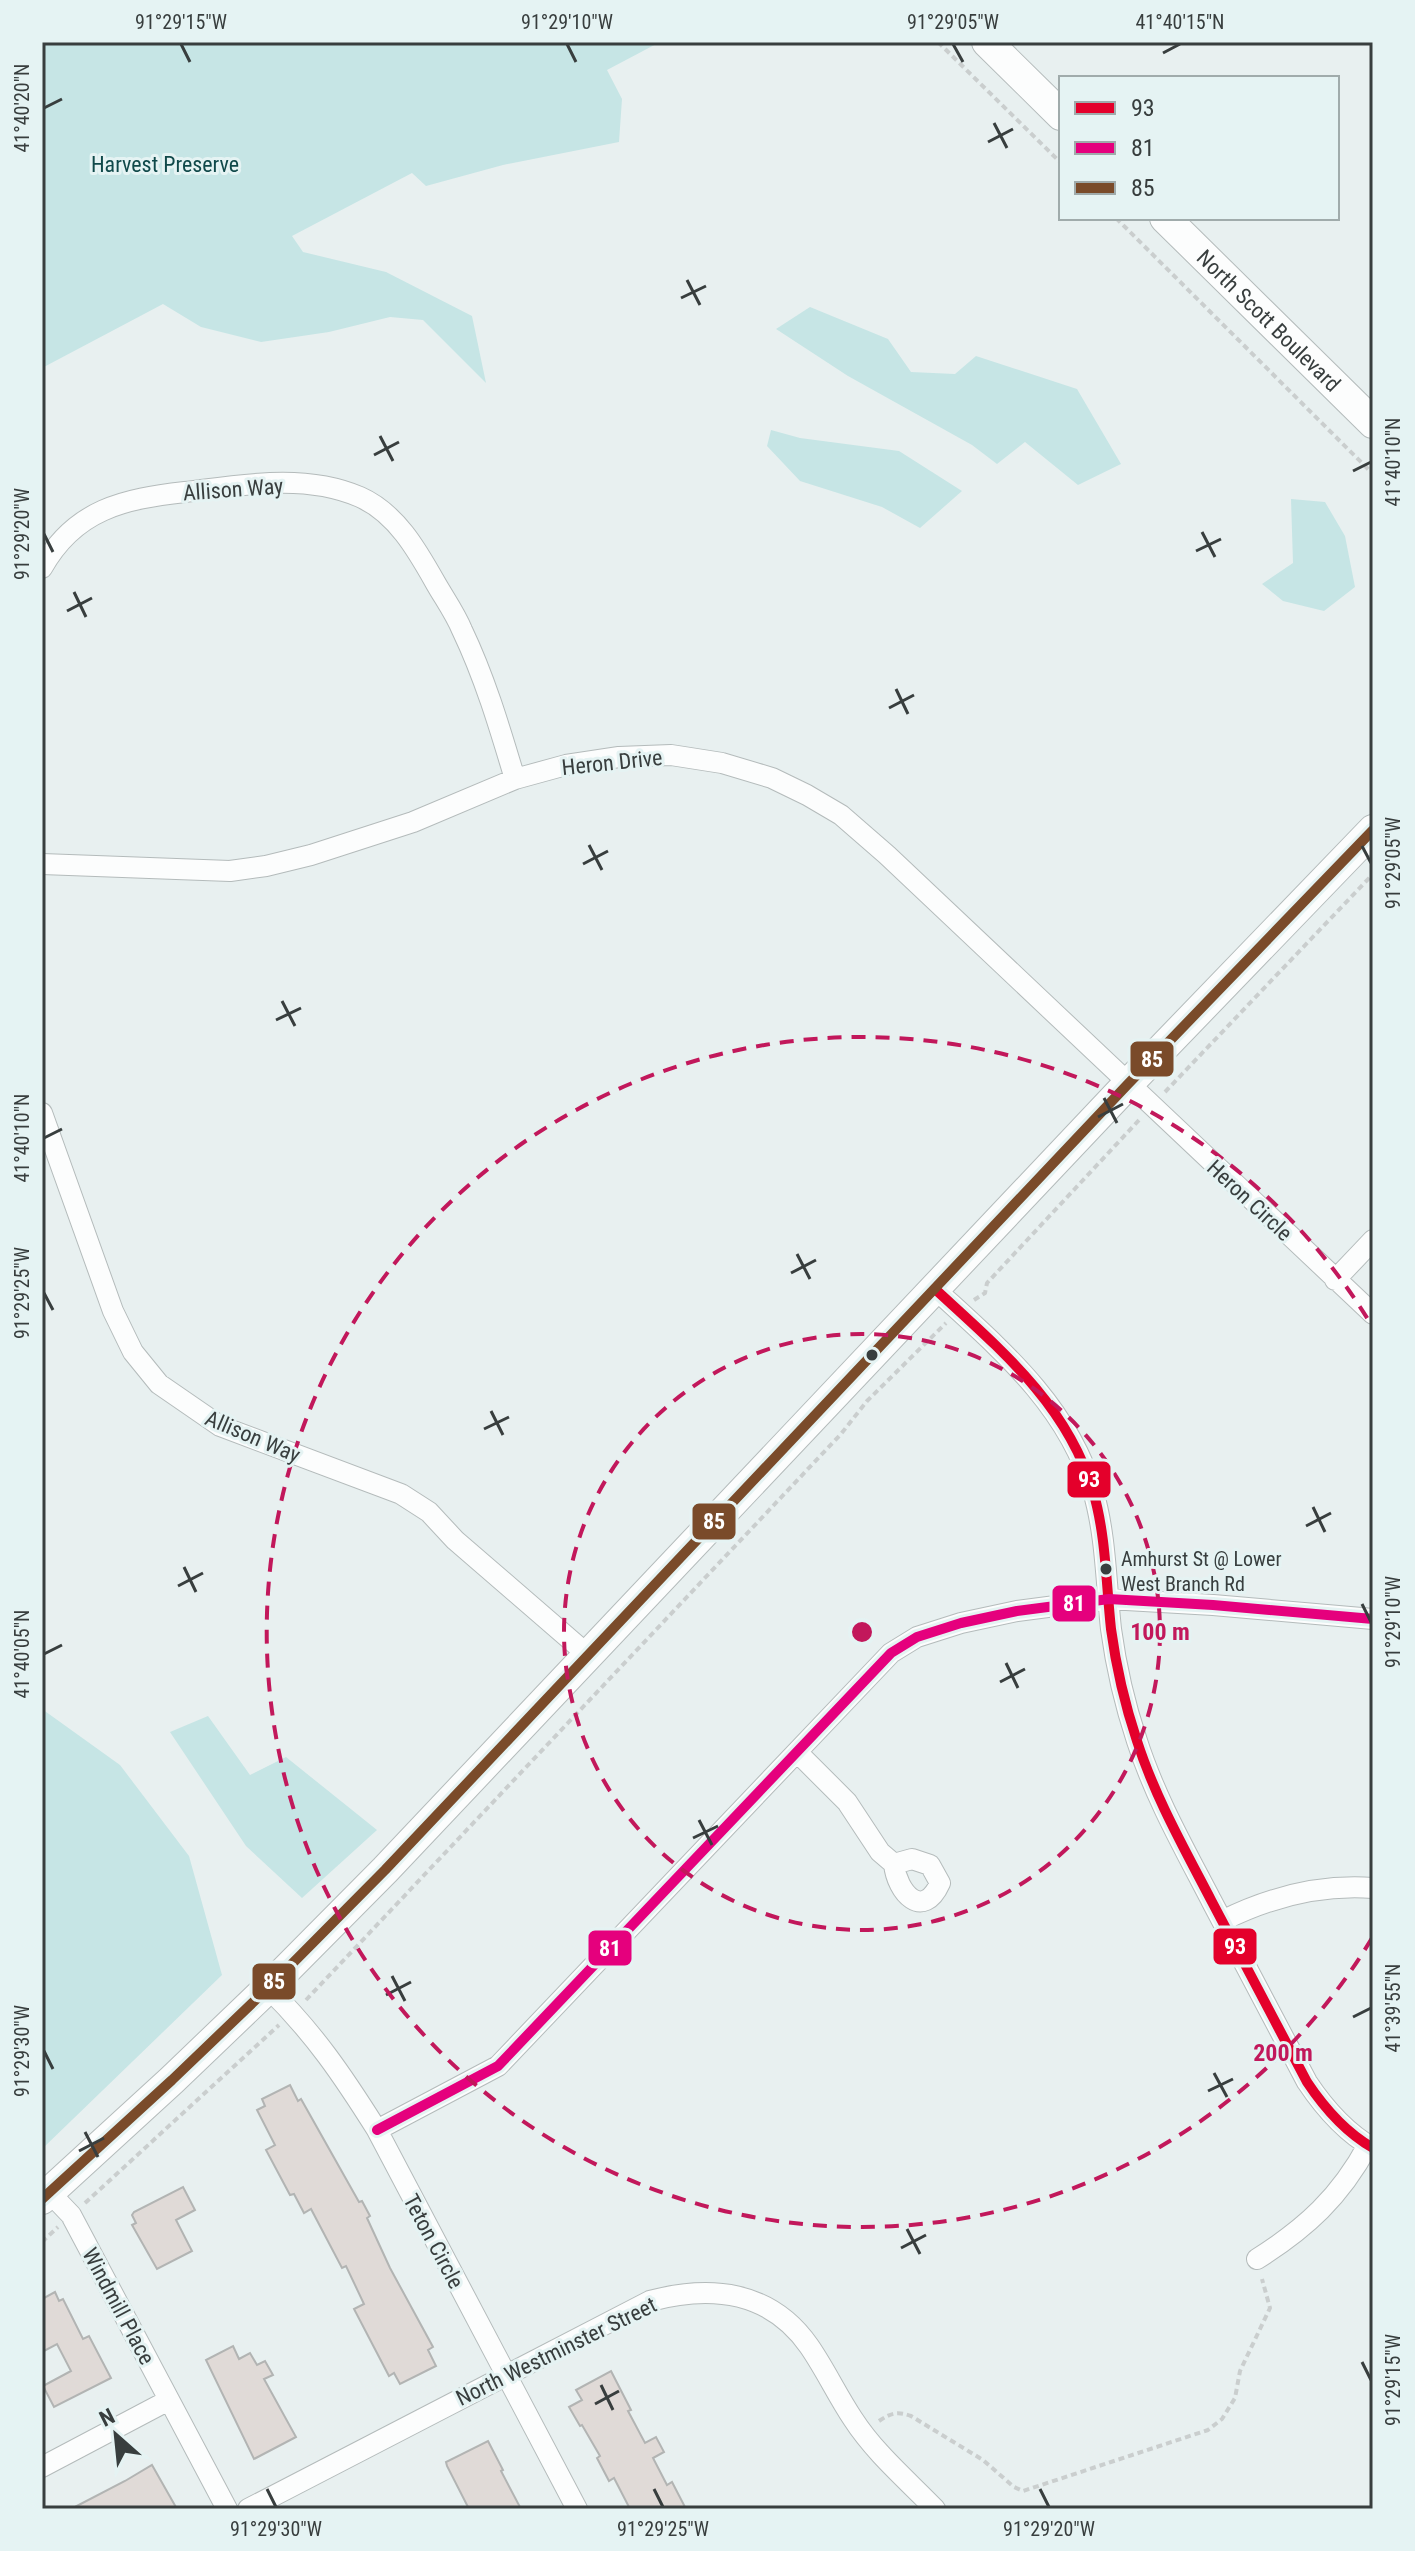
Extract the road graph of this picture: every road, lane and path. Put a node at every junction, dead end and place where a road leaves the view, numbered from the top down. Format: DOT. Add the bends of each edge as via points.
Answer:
graph roads {
  1 [pos="938,42"];
  2 [pos="987,42"];
  3 [pos="1059,113"];
  4 [pos="1059,161"];
  5 [pos="1118,220"];
  6 [pos="1167,220"];
  7 [pos="1373,423"];
  8 [pos="1373,474"];
  9 [pos="42,568"];
  10 [pos="515,779"];
  11 [pos="1373,830"];
  12 [pos="42,864"];
  13 [pos="1373,874"];
  14 [pos="1128,1084"];
  15 [pos="1152,1107"];
  16 [pos="42,1113"];
  17 [pos="1373,1240"];
  18 [pos="1335,1280"];
  19 [pos="935,1289"];
  20 [pos="959,1311"];
  21 [pos="1373,1314"];
  22 [pos="1109,1599"];
  23 [pos="1373,1619"];
  24 [pos="588,1655"];
  25 [pos="797,1752"];
  26 [pos="894,1864"];
  27 [pos="1373,1888"];
  28 [pos="1222,1921"];
  29 [pos="268,1988"];
  30 [pos="293,2013"];
  31 [pos="377,2130"];
  32 [pos="1370,2146"];
  33 [pos="46,2196"];
  34 [pos="71,2215"];
  35 [pos="42,2242"];
  36 [pos="1259,2269"];
  37 [pos="504,2376"];
  38 [pos="169,2400"];
  39 [pos="879,2421"];
  40 [pos="42,2467"];
  41 [pos="227,2509"];
  42 [pos="248,2509"];
  43 [pos="577,2509"];
  44 [pos="935,2509"];
  1 -- 4 [label="path"];
  2 -- 3 [label="main road"];
  5 -- 8 [label="path"];
  6 -- 7 [label="main road, North Scott Boulevard"];
  9 -- 10 [label="street, Allison Way" via="60,543 94,514 139,497 267,482 317,485 361,497 394,521 418,551 462,629"];
  10 -- 12 [label="street, Heron Drive" via="413,822 266,866 230,871"];
  10 -- 14 [label="street, Heron Drive" via="566,765 671,755 722,763 807,795 841,815 887,855"];
  11 -- 14 [label="main road"];
  13 -- 15 [label="path"];
  14 -- 15 [label="street, Heron Circle"];
  14 -- 19 [label="main road"];
  15 -- 18 [label="street, Heron Circle"];
  15 -- 20 [label="path" via="987,1283 985,1293"];
  16 -- 24 [label="street, Allison Way" via="113,1311 133,1352 159,1384 220,1426 401,1494 429,1512"];
  17 -- 18 [label="street"];
  18 -- 21 [label="street, Heron Circle"];
  19 -- 20 [label="street"];
  19 -- 24 [label="main road"];
  20 -- 22 [label="street" via="1015,1362 1062,1421 1093,1490"];
  20 -- 30 [label="path" via="867,1401"];
  22 -- 23 [label="street"];
  22 -- 25 [label="street" via="1017,1611 917,1637 891,1653"];
  22 -- 28 [label="street" via="1119,1672 1137,1741 1162,1807"];
  24 -- 29 [label="main road"];
  25 -- 26 [label="street" via="847,1802"];
  25 -- 31 [label="street" via="498,2066"];
  27 -- 28 [label="street" via="1292,1893"];
  28 -- 32 [label="street" via="1307,2082 1344,2128"];
  29 -- 30 [label="street, Teton Circle"];
  29 -- 33 [label="main road"];
  30 -- 31 [label="street, Teton Circle" via="341,2072"];
  30 -- 34 [label="path"];
  31 -- 37 [label="street, Teton Circle"];
  32 -- 36 [label="street" via="1315,2217"];
  33 -- 34 [label="street, Windmill Place"];
  34 -- 35 [label="path"];
  34 -- 38 [label="street, Windmill Place"];
  36 -- 39 [label="path" via="1270,2308 1240,2371 1235,2398 1208,2430 1023,2491 911,2416 899,2412"];
  37 -- 42 [label="street, North Westminster Street"];
  37 -- 43 [label="street, Teton Circle"];
  37 -- 44 [label="street, North Westminster Street" via="650,2301 712,2292 753,2301 785,2320 807,2343 878,2453"];
  38 -- 40 [label="street"];
  38 -- 41 [label="street, Windmill Place"];
}
